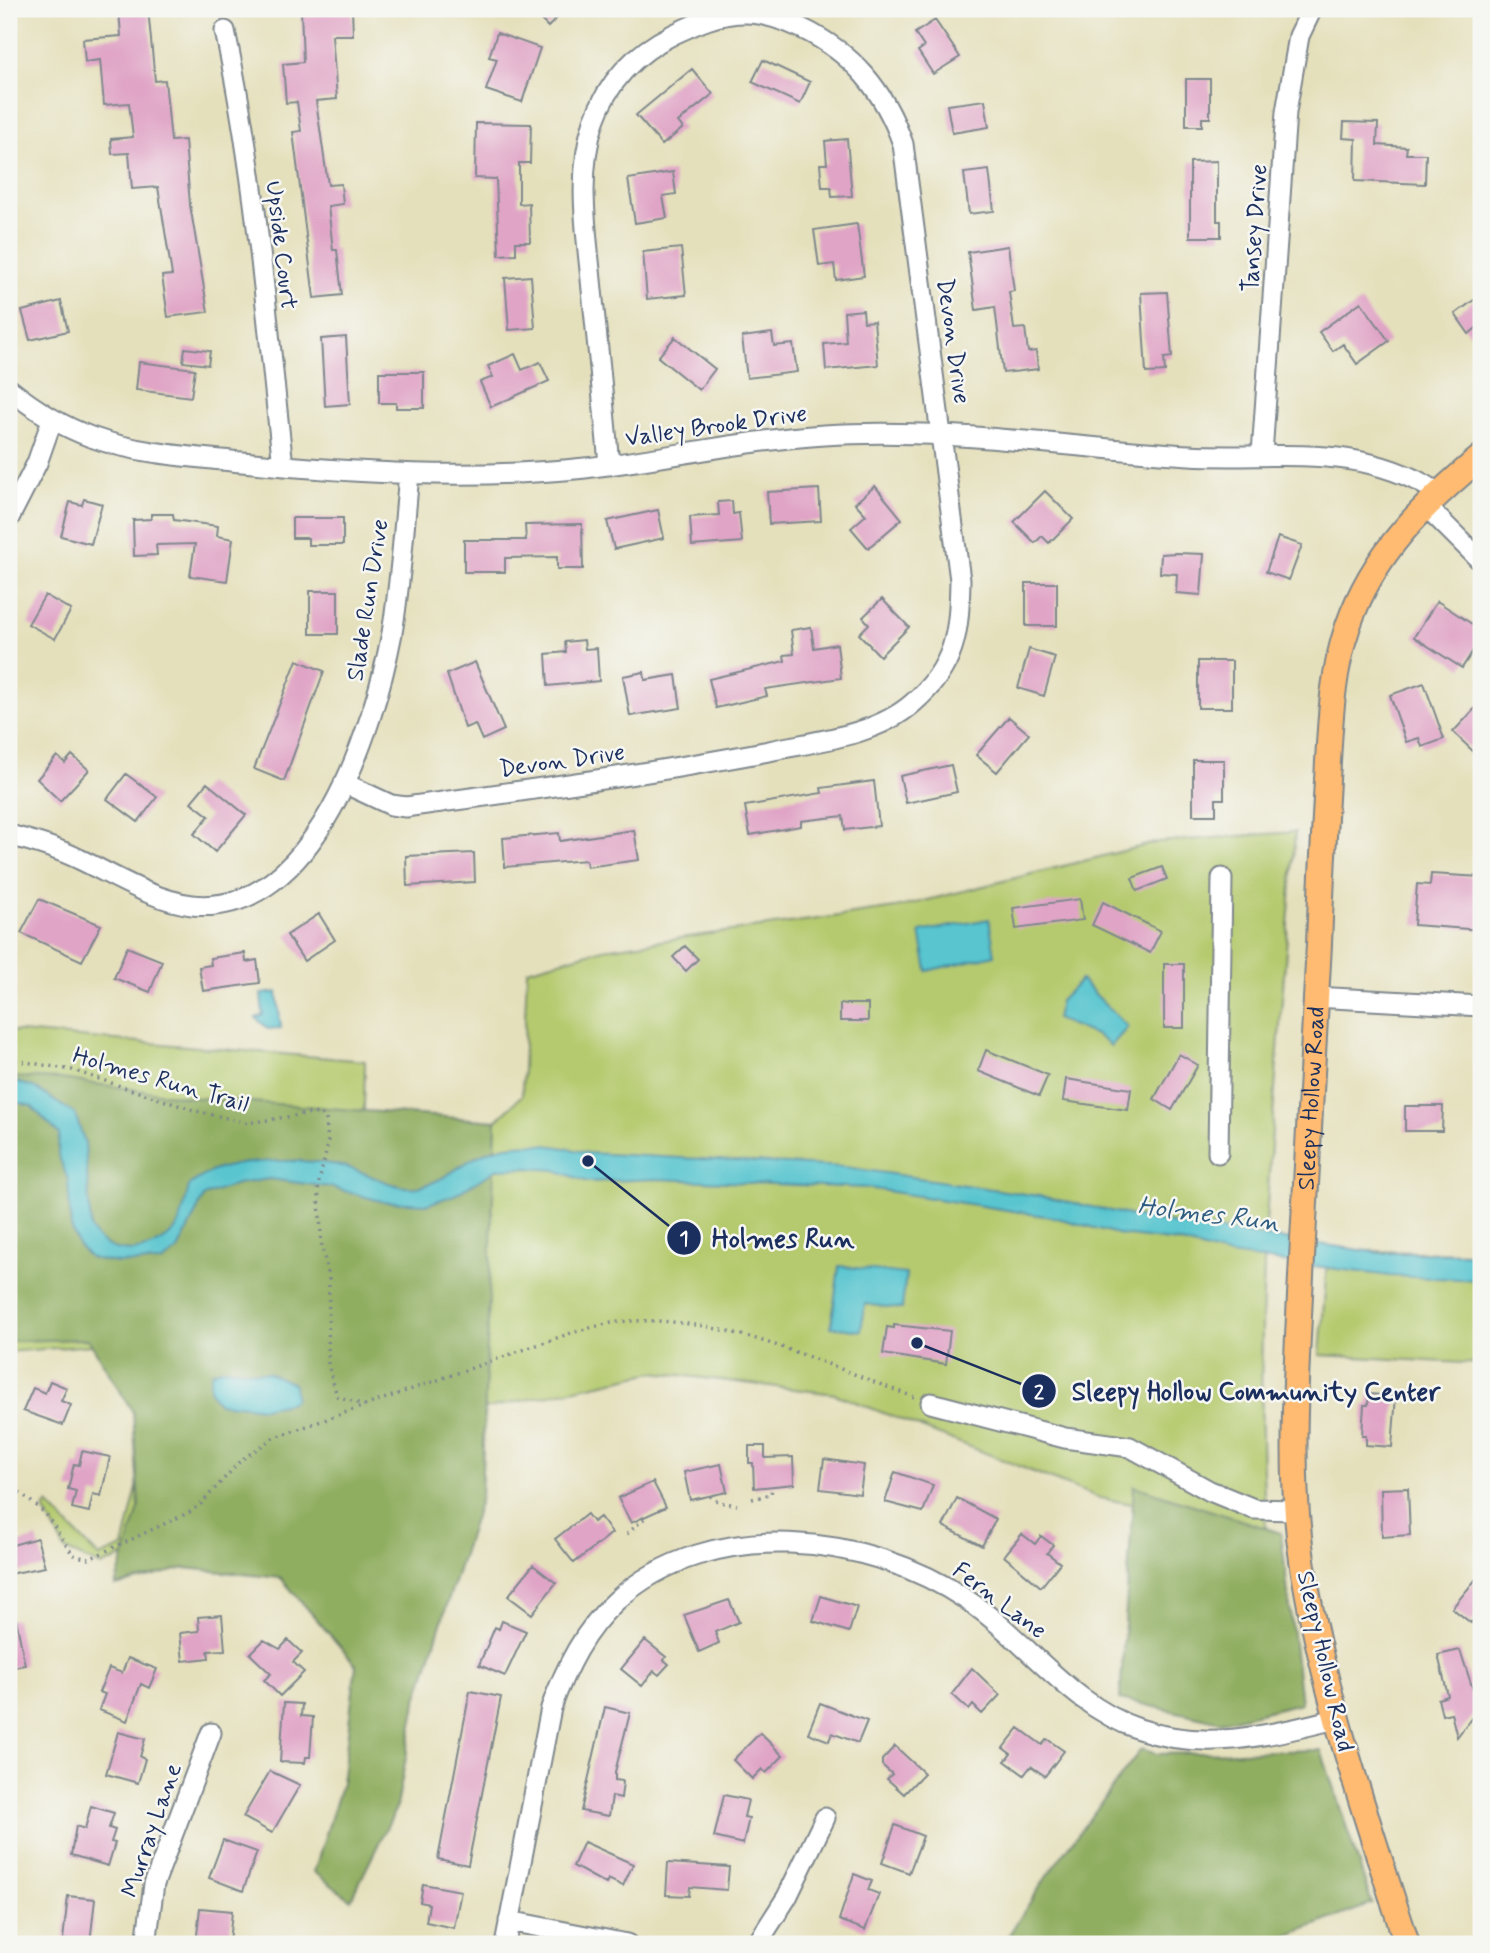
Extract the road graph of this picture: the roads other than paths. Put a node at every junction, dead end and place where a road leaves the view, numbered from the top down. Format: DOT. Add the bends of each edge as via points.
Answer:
graph roads {
  1 [pos="1312,9"];
  2 [pos="720,12"];
  3 [pos="225,31"];
  4 [pos="9,389"];
  5 [pos="52,420"];
  6 [pos="942,433"];
  7 [pos="1262,454"];
  8 [pos="1481,457"];
  9 [pos="609,464"];
  10 [pos="283,466"];
  11 [pos="409,474"];
  12 [pos="1431,499"];
  13 [pos="9,518"];
  14 [pos="1481,561"];
  15 [pos="344,783"];
  16 [pos="9,835"];
  17 [pos="1222,878"];
  18 [pos="1314,997"];
  19 [pos="1481,1006"];
  20 [pos="1218,1153"];
  21 [pos="931,1403"];
  22 [pos="1296,1510"];
  23 [pos="1336,1719"];
  24 [pos="211,1733"];
  25 [pos="825,1818"];
  26 [pos="509,1921"];
  27 [pos="146,1944"];
  28 [pos="505,1944"];
  29 [pos="627,1944"];
  30 [pos="757,1944"];
  31 [pos="1407,1944"];
  1 -- 7 [label="street, Tansey Drive" via="1300,36 1286,112"];
  2 -- 6 [label="street, Devon Drive" via="757,13 817,36 861,70 891,112 909,176"];
  2 -- 9 [label="street, Devon Drive" via="637,57 607,92 586,149 585,219"];
  3 -- 10 [label="street, Upside Court" via="261,272"];
  4 -- 5 [label="street, Valley Brook Drive"];
  5 -- 10 [label="street, Valley Brook Drive" via="112,444"];
  5 -- 13 [label="street" via="37,463"];
  6 -- 7 [label="street, Valley Brook Drive" via="1184,455"];
  6 -- 9 [label="street, Valley Brook Drive" via="824,435"];
  6 -- 15 [label="street, Devon Drive" via="960,580 959,629 945,667 898,715 862,730 691,766 406,807 391,805"];
  7 -- 12 [label="street, Valley Brook Drive" via="1319,456 1390,467"];
  8 -- 12 [label="main road, Sleepy Hollow Road"];
  9 -- 11 [label="street, Valley Brook Drive" via="505,473"];
  10 -- 11 [label="street, Valley Brook Drive"];
  11 -- 15 [label="street, Slade Run Drive" via="401,568 387,653 372,713"];
  12 -- 14 [label="street, Valley Brook Drive"];
  12 -- 18 [label="main road, Sleepy Hollow Road" via="1392,542 1371,574 1338,663"];
  15 -- 16 [label="street, Slade Run Drive" via="313,838 273,882 255,895 218,905 166,899 76,858"];
  17 -- 20 [label="street"];
  18 -- 19 [label="street"];
  18 -- 22 [label="main road, Sleepy Hollow Road" via="1295,1410"];
  21 -- 22 [label="street" via="1065,1438 1130,1447 1210,1491 1254,1508"];
  22 -- 23 [label="main road, Sleepy Hollow Road" via="1311,1613"];
  23 -- 26 [label="street, Fern Lane" via="1227,1742 1166,1737 1111,1717 1086,1702 967,1600 894,1563 800,1544 761,1544 695,1555 653,1574 617,1600 584,1639 562,1676 551,1708"];
  23 -- 31 [label="main road, Sleepy Hollow Road"];
  24 -- 27 [label="street, Murray Lane" via="154,1884"];
  25 -- 30 [label="street" via="787,1897"];
  26 -- 28 [label="street, Fern Lane"];
  26 -- 29 [label="street"];
}
